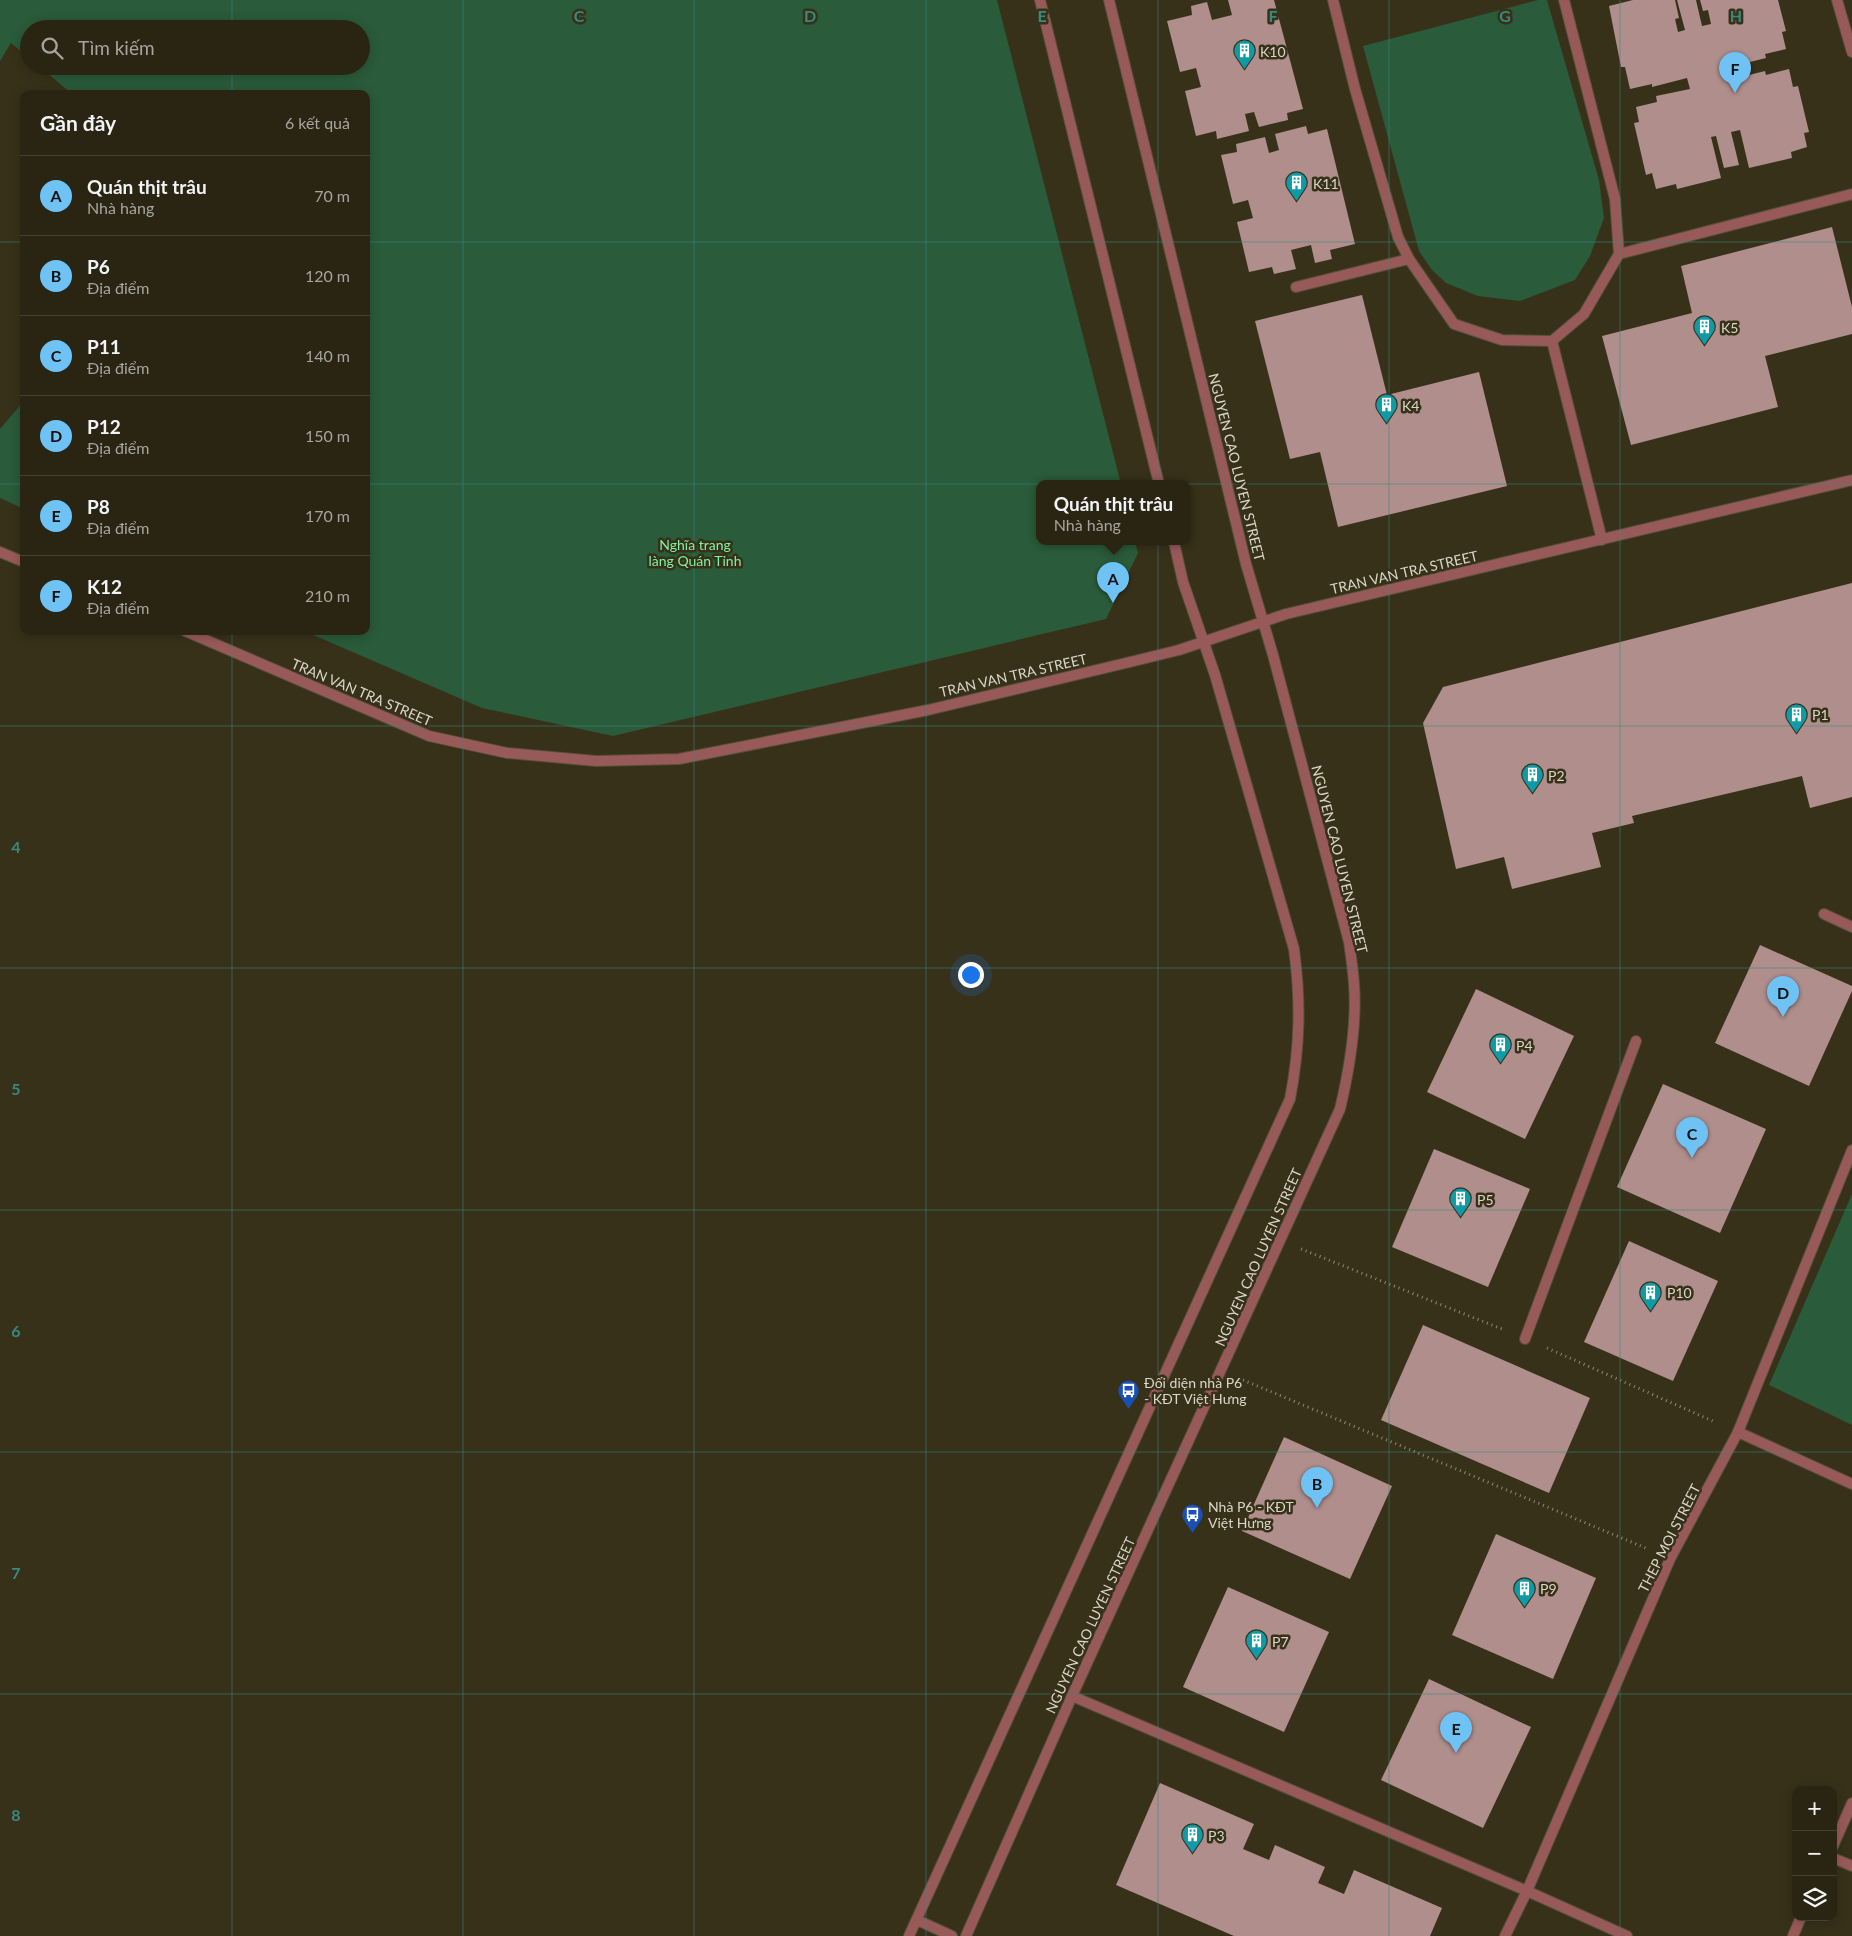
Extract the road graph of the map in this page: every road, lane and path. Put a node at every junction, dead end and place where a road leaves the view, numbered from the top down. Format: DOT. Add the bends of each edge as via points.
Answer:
graph roads {
  1 [pos="1040,0"];
  2 [pos="1109,0"];
  3 [pos="1333,0"];
  4 [pos="1564,0"];
  5 [pos="1838,0"];
  6 [pos="1852,52"];
  7 [pos="1852,194"];
  8 [pos="1619,254"];
  9 [pos="1409,259"];
  10 [pos="1296,287"];
  11 [pos="1552,341"];
  12 [pos="1158,480"];
  13 [pos="1852,480"];
  14 [pos="1602,540"];
  15 [pos="1175,545"];
  16 [pos="0,552"];
  17 [pos="20,560"];
  18 [pos="1263,622"];
  19 [pos="194,635"];
  20 [pos="1204,642"];
  21 [pos="1824,914"];
  22 [pos="1852,927"];
  23 [pos="1636,1041"];
  24 [pos="1852,1150"];
  25 [pos="1525,1339"];
  26 [pos="1221,1371"];
  27 [pos="1738,1432"];
  28 [pos="1852,1484"];
  29 [pos="1670,1559"];
  30 [pos="1072,1696"];
  31 [pos="1852,1803"];
  32 [pos="1837,1837"];
  33 [pos="1837,1860"];
  34 [pos="1852,1866"];
  35 [pos="1526,1891"];
  36 [pos="917,1920"];
  37 [pos="1799,1921"];
  38 [pos="909,1936"];
  39 [pos="952,1936"];
  40 [pos="966,1936"];
  41 [pos="1505,1936"];
  42 [pos="1627,1936"];
  43 [pos="1793,1936"];
  1 -- 12 [label="street"];
  2 -- 18 [label="street, NGUYEN CAO LUYEN STREET" via="1246,564"];
  3 -- 9 [label="street" via="1398,238"];
  4 -- 8 [label="street" via="1615,199"];
  5 -- 6 [label="street"];
  7 -- 8 [label="street"];
  8 -- 11 [label="street" via="1584,314"];
  9 -- 10 [label="street"];
  9 -- 11 [label="street" via="1454,324 1502,340"];
  11 -- 14 [label="street"];
  13 -- 14 [label="street, TRAN VAN TRA STREET"];
  14 -- 18 [label="street, TRAN VAN TRA STREET"];
  15 -- 20 [label="street" via="1183,582"];
  16 -- 17 [label="street"];
  18 -- 20 [label="street, TRAN VAN TRA STREET"];
  18 -- 26 [label="street, NGUYEN CAO LUYEN STREET" via="1349,942 1354,986 1352,1030 1349,1070 1340,1109"];
  19 -- 20 [label="street, TRAN VAN TRA STREET" via="429,736 507,753 596,760 679,759 928,710"];
  20 -- 36 [label="street" via="1294,949 1299,1024 1290,1099"];
  21 -- 22 [label="street"];
  23 -- 25 [label="street"];
  24 -- 27 [label="street, THEP MOI STREET"];
  26 -- 29 [label="path"];
  26 -- 30 [label="street, NGUYEN CAO LUYEN STREET"];
  27 -- 28 [label="street"];
  27 -- 29 [label="street, THEP MOI STREET"];
  29 -- 35 [label="street, THEP MOI STREET"];
  30 -- 35 [label="street"];
  30 -- 40 [label="street, NGUYEN CAO LUYEN STREET"];
  31 -- 32 [label="street"];
  33 -- 34 [label="street"];
  35 -- 41 [label="street, THEP MOI STREET"];
  35 -- 42 [label="street"];
  36 -- 38 [label="street"];
  36 -- 39 [label="street"];
  37 -- 43 [label="street"];
}
